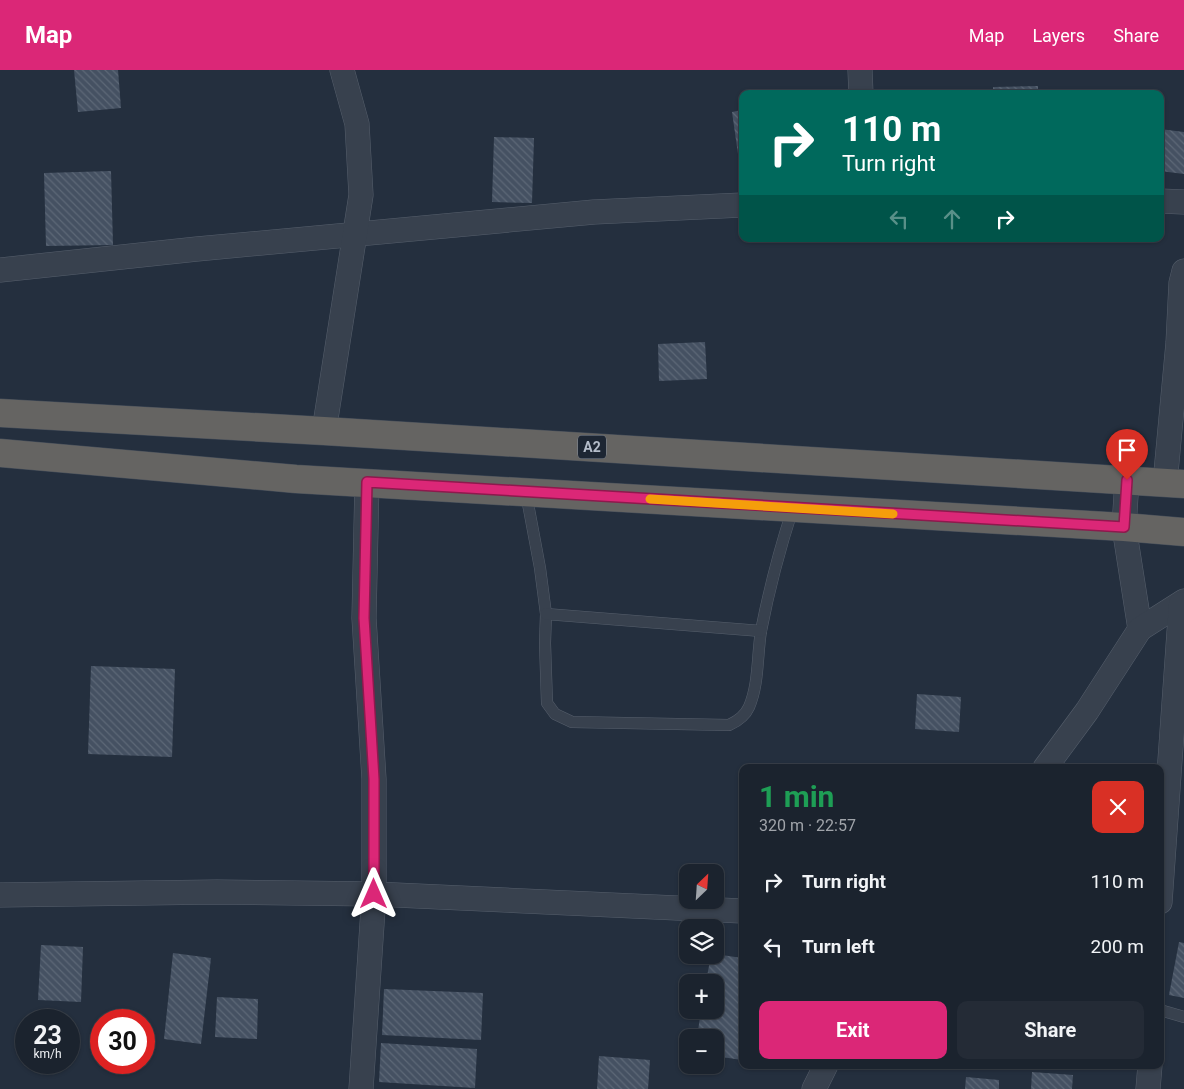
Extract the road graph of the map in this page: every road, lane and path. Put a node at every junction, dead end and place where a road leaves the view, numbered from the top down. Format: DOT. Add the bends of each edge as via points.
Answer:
graph roads {
  1 [pos="342,70"];
  2 [pos="860,70"];
  3 [pos="861,90"];
  4 [pos="1164,201"];
  5 [pos="1184,202"];
  6 [pos="739,205"];
  7 [pos="356,234"];
  8 [pos="0,270"];
  9 [pos="1184,271"];
  10 [pos="0,413"];
  11 [pos="324,431"];
  12 [pos="0,454"];
  13 [pos="1127,480"];
  14 [pos="367,482"];
  15 [pos="1175,484"];
  16 [pos="526,492"];
  17 [pos="793,508"];
  18 [pos="1124,527"];
  19 [pos="1184,532"];
  20 [pos="1183,602"];
  21 [pos="546,614"];
  22 [pos="1140,629"];
  23 [pos="761,631"];
  24 [pos="1055,762"];
  25 [pos="1164,850"];
  26 [pos="374,894"];
  27 [pos="0,895"];
  28 [pos="739,911"];
  29 [pos="1164,1011"];
  30 [pos="1184,1017"];
  31 [pos="824,1069"];
  32 [pos="1150,1069"];
  33 [pos="361,1089"];
  34 [pos="814,1089"];
  35 [pos="1148,1089"];
  1 -- 7 [label="street" via="357,124 362,195"];
  2 -- 3 [label="street"];
  4 -- 5 [label="street"];
  6 -- 7 [label="street" via="594,212"];
  7 -- 8 [label="street"];
  7 -- 11 [label="street"];
  9 -- 15 [label="street" via="1178,343"];
  10 -- 11 [label="highway, A2"];
  11 -- 13 [label="highway, A2"];
  12 -- 14 [label="highway"];
  13 -- 15 [label="highway, A2"];
  13 -- 18 [label="street"];
  14 -- 16 [label="highway"];
  14 -- 26 [label="street" via="364,618 374,779"];
  16 -- 17 [label="highway"];
  16 -- 21 [label="lane"];
  17 -- 18 [label="highway"];
  17 -- 23 [label="lane"];
  18 -- 19 [label="highway"];
  18 -- 22 [label="street"];
  20 -- 22 [label="street"];
  20 -- 25 [label="street"];
  21 -- 23 [label="lane"];
  21 -- 23 [label="lane" via="547,703 555,714 572,722 729,725 740,720 754,692"];
  22 -- 24 [label="street"];
  26 -- 27 [label="street"];
  26 -- 28 [label="street"];
  26 -- 33 [label="street"];
  29 -- 30 [label="lane"];
  31 -- 34 [label="street"];
  32 -- 35 [label="street"];
}
